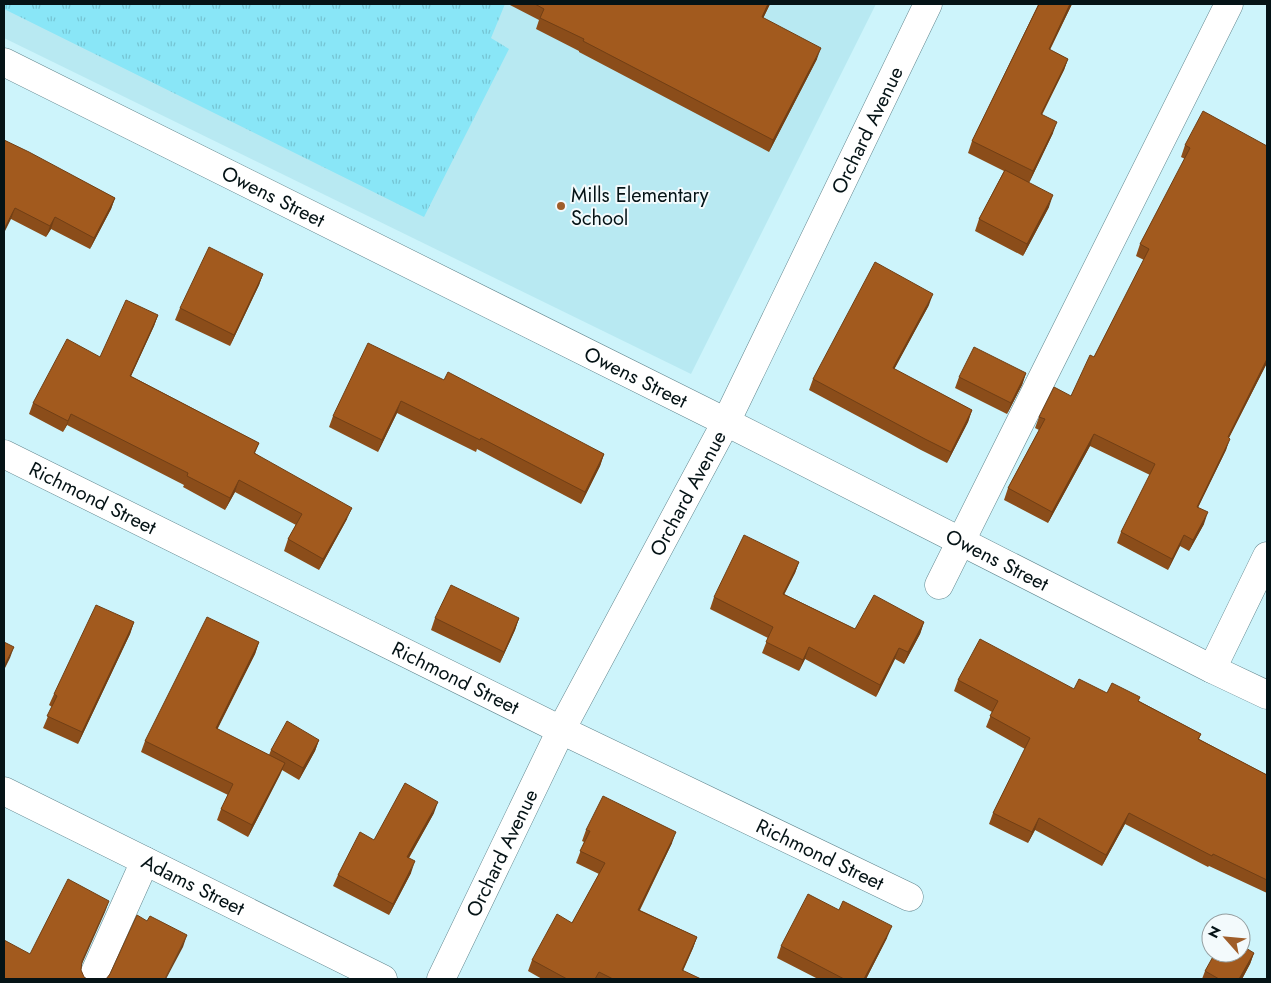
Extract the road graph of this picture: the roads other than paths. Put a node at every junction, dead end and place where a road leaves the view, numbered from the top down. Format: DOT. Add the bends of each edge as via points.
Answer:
graph roads {
  1 [pos="928,4"];
  2 [pos="1229,4"];
  3 [pos="4,62"];
  4 [pos="726,422"];
  5 [pos="4,454"];
  6 [pos="961,542"];
  7 [pos="1267,556"];
  8 [pos="939,585"];
  9 [pos="1212,669"];
  10 [pos="1267,695"];
  11 [pos="561,730"];
  12 [pos="4,791"];
  13 [pos="145,861"];
  14 [pos="909,897"];
  15 [pos="92,979"];
  16 [pos="383,979"];
  17 [pos="441,979"];
  1 -- 4 [label="street, Orchard Avenue"];
  2 -- 6 [label="street"];
  3 -- 4 [label="street, Owens Street"];
  4 -- 6 [label="street, Owens Street"];
  4 -- 11 [label="street, Orchard Avenue"];
  5 -- 11 [label="street, Richmond Street"];
  6 -- 8 [label="street"];
  6 -- 9 [label="street, Owens Street"];
  7 -- 9 [label="street"];
  9 -- 10 [label="street, Owens Street"];
  11 -- 14 [label="street, Richmond Street"];
  11 -- 17 [label="street, Orchard Avenue"];
  12 -- 13 [label="street, Adams Street"];
  13 -- 15 [label="street"];
  13 -- 16 [label="street, Adams Street"];
}
